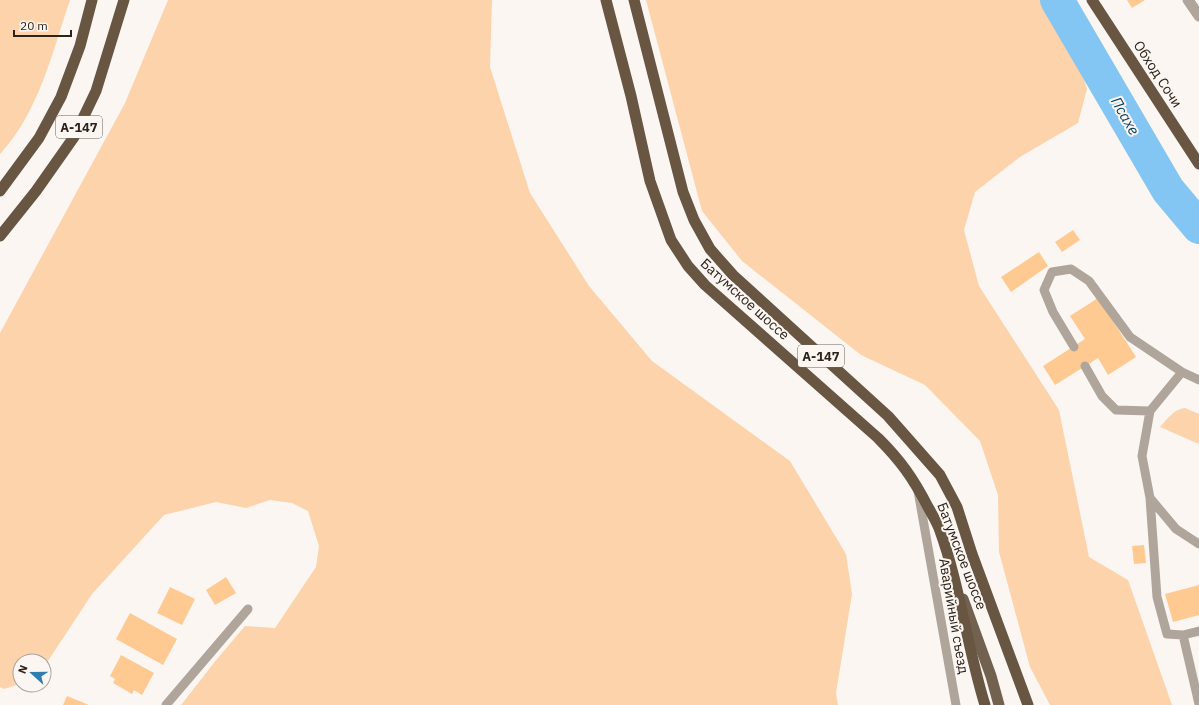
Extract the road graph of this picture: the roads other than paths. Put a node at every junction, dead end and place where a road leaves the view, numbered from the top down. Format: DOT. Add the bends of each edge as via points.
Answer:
graph roads {
  1 [pos="92,0"];
  2 [pos="124,0"];
  3 [pos="606,0"];
  4 [pos="634,0"];
  5 [pos="1092,0"];
  6 [pos="1188,0"];
  7 [pos="1199,16"];
  8 [pos="1195,155"];
  9 [pos="1199,164"];
  10 [pos="0,191"];
  11 [pos="0,236"];
  12 [pos="1074,347"];
  13 [pos="1085,366"];
  14 [pos="1182,372"];
  15 [pos="1199,380"];
  16 [pos="1150,411"];
  17 [pos="916,484"];
  18 [pos="1150,498"];
  19 [pos="1199,544"];
  20 [pos="950,564"];
  21 [pos="248,608"];
  22 [pos="1199,631"];
  23 [pos="1183,635"];
  24 [pos="1199,704"];
  25 [pos="166,705"];
  26 [pos="956,705"];
  27 [pos="985,705"];
  28 [pos="999,705"];
  29 [pos="1028,705"];
  1 -- 10 [label="highway, А-147" via="80,46 60,96 39,138"];
  2 -- 11 [label="highway, А-147" via="96,92 74,137"];
  3 -- 17 [label="highway, Батумское шоссе / А-147" via="650,181 672,240 688,266 705,285 878,438 898,459"];
  4 -- 29 [label="highway, Батумское шоссе / А-147" via="683,192 694,220 710,249 738,280 888,416 940,475 957,507"];
  5 -- 8 [label="highway, Обход Сочи"];
  6 -- 7 [label="street"];
  8 -- 9 [label="highway, Обход Сочи"];
  12 -- 14 [label="lane" via="1052,312 1044,290 1052,272 1071,269 1090,280 1130,337"];
  13 -- 16 [label="lane" via="1102,396 1116,410"];
  14 -- 15 [label="lane"];
  14 -- 16 [label="lane"];
  16 -- 18 [label="lane" via="1142,456"];
  17 -- 20 [label="highway, Батумское шоссе / А-147" via="938,527"];
  17 -- 26 [label="lane, Аварийный съезд"];
  18 -- 19 [label="lane" via="1176,529"];
  18 -- 23 [label="lane" via="1157,597 1167,634"];
  20 -- 27 [label="highway, А-147"];
  20 -- 28 [label="main road, Батумское шоссе / А-147"];
  21 -- 25 [label="lane"];
  22 -- 23 [label="lane"];
  23 -- 24 [label="lane"];
}
